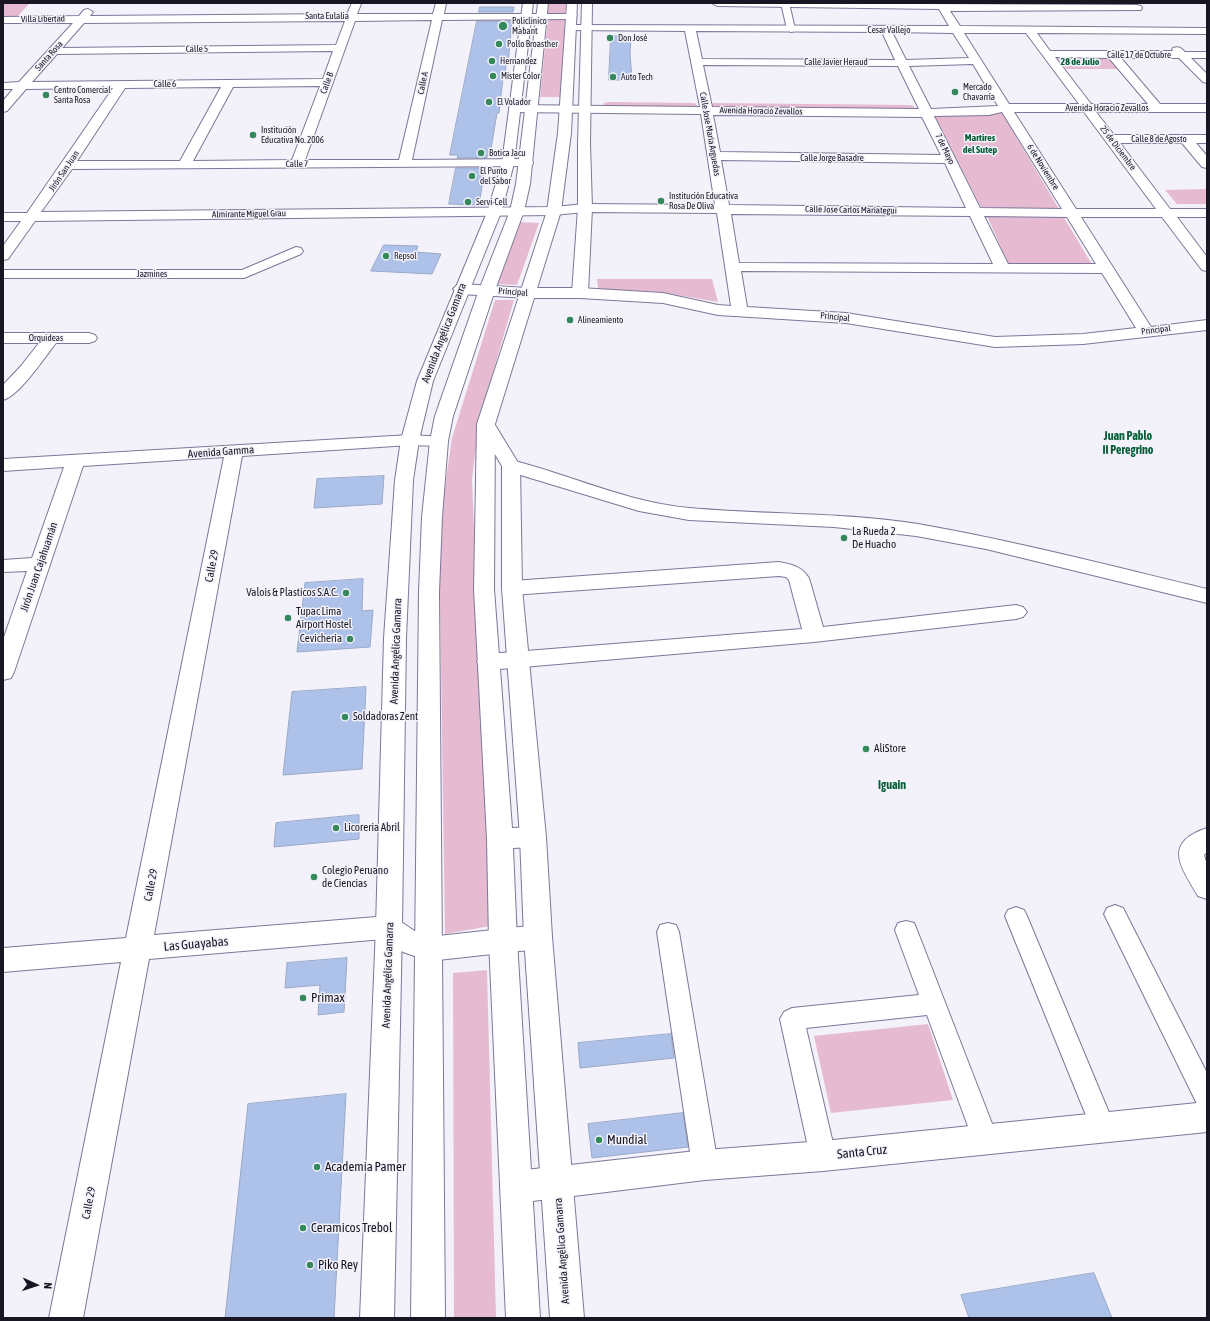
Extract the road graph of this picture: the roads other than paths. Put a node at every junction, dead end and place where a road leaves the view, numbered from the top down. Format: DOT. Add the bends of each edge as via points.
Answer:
graph roads {
  1 [pos="95,3"];
  2 [pos="356,3"];
  3 [pos="441,3"];
  4 [pos="717,3"];
  5 [pos="785,3"];
  6 [pos="1009,5"];
  7 [pos="942,6"];
  8 [pos="1068,6"];
  9 [pos="28,8"];
  10 [pos="178,8"];
  11 [pos="535,9"];
  12 [pos="1140,11"];
  13 [pos="578,15"];
  14 [pos="352,16"];
  15 [pos="438,16"];
  16 [pos="83,18"];
  17 [pos="170,18"];
  18 [pos="18,19"];
  19 [pos="3,20"];
  20 [pos="690,28"];
  21 [pos="8,29"];
  22 [pos="791,29"];
  23 [pos="886,30"];
  24 [pos="957,30"];
  25 [pos="1029,30"];
  26 [pos="1082,30"];
  27 [pos="1159,31"];
  28 [pos="1207,31"];
  29 [pos="340,48"];
  30 [pos="54,51"];
  31 [pos="1047,54"];
  32 [pos="1112,55"];
  33 [pos="1183,55"];
  34 [pos="1207,55"];
  35 [pos="977,61"];
  36 [pos="696,62"];
  37 [pos="902,63"];
  38 [pos="1207,80"];
  39 [pos="327,82"];
  40 [pos="229,83"];
  41 [pos="122,84"];
  42 [pos="23,85"];
  43 [pos="3,86"];
  44 [pos="524,105"];
  45 [pos="575,105"];
  46 [pos="706,105"];
  47 [pos="3,108"];
  48 [pos="924,108"];
  49 [pos="1006,108"];
  50 [pos="1087,108"];
  51 [pos="1157,108"];
  52 [pos="1207,108"];
  53 [pos="1186,139"];
  54 [pos="1207,139"];
  55 [pos="1111,140"];
  56 [pos="714,156"];
  57 [pos="949,159"];
  58 [pos="405,163"];
  59 [pos="517,163"];
  60 [pos="297,164"];
  61 [pos="1207,164"];
  62 [pos="68,165"];
  63 [pos="184,165"];
  64 [pos="585,208"];
  65 [pos="723,209"];
  66 [pos="495,210"];
  67 [pos="517,211"];
  68 [pos="554,211"];
  69 [pos="974,212"];
  70 [pos="1072,213"];
  71 [pos="1166,213"];
  72 [pos="1207,213"];
  73 [pos="3,216"];
  74 [pos="32,217"];
  75 [pos="296,251"];
  76 [pos="3,256"];
  77 [pos="733,266"];
  78 [pos="1207,266"];
  79 [pos="1003,269"];
  80 [pos="1107,269"];
  81 [pos="3,274"];
  82 [pos="462,289"];
  83 [pos="487,290"];
  84 [pos="527,293"];
  85 [pos="580,293"];
  86 [pos="740,312"];
  87 [pos="1207,325"];
  88 [pos="1146,332"];
  89 [pos="3,338"];
  90 [pos="51,338"];
  91 [pos="89,338"];
  92 [pos="3,395"];
  93 [pos="486,424"];
  94 [pos="410,440"];
  95 [pos="439,441"];
  96 [pos="234,451"];
  97 [pos="75,461"];
  98 [pos="3,465"];
  99 [pos="511,466"];
  100 [pos="40,564"];
  101 [pos="3,566"];
  102 [pos="512,588"];
  103 [pos="1207,596"];
  104 [pos="1016,612"];
  105 [pos="814,635"];
  106 [pos="518,659"];
  107 [pos="488,662"];
  108 [pos="3,672"];
  109 [pos="533,837"];
  110 [pos="1207,838"];
  111 [pos="500,839"];
  112 [pos="1207,888"];
  113 [pos="1115,914"];
  114 [pos="1016,916"];
  115 [pos="389,927"];
  116 [pos="906,930"];
  117 [pos="668,932"];
  118 [pos="538,937"];
  119 [pos="503,941"];
  120 [pos="138,948"];
  121 [pos="429,949"];
  122 [pos="3,960"];
  123 [pos="934,1004"];
  124 [pos="1207,1098"];
  125 [pos="1207,1117"];
  126 [pos="1103,1127"];
  127 [pos="986,1139"];
  128 [pos="823,1156"];
  129 [pos="705,1165"];
  130 [pos="557,1182"];
  131 [pos="516,1187"];
  132 [pos="66,1318"];
  133 [pos="377,1318"];
  134 [pos="428,1318"];
  135 [pos="523,1318"];
  136 [pos="567,1318"];
  1 -- 16 [label="street, Santa Rosa"];
  2 -- 14 [label="street, Calle B"];
  3 -- 15 [label="street, Calle A"];
  4 -- 5 [label="street"];
  5 -- 7 [label="street"];
  5 -- 22 [label="street"];
  6 -- 7 [label="street"];
  6 -- 8 [label="street"];
  7 -- 24 [label="street, 6 de Noviembre"];
  8 -- 12 [label="street"];
  8 -- 26 [label="street"];
  9 -- 18 [label="street"];
  10 -- 17 [label="street"];
  11 -- 13 [label="street, Santa Eulalia"];
  11 -- 15 [label="street, Santa Eulalia"];
  11 -- 44 [label="street, Avenida Angélica Gamarra"];
  12 -- 27 [label="street"];
  13 -- 20 [label="street, Cesar Vallejo"];
  13 -- 45 [label="street"];
  14 -- 15 [label="street, Santa Eulalia"];
  14 -- 17 [label="street, Santa Eulalia"];
  14 -- 29 [label="street, Calle B"];
  15 -- 58 [label="street, Calle A"];
  16 -- 17 [label="street, Santa Eulalia"];
  16 -- 18 [label="street, Villa Libertad"];
  16 -- 30 [label="street, Santa Rosa"];
  18 -- 19 [label="street, Villa Libertad"];
  18 -- 21 [label="street"];
  20 -- 22 [label="street, Cesar Vallejo"];
  20 -- 36 [label="street, Calle Jose Maria Arguedas"];
  22 -- 23 [label="street, Cesar Vallejo"];
  23 -- 24 [label="street, Cesar Vallejo"];
  23 -- 37 [label="street, 7 de Mayo"];
  24 -- 25 [label="street, Cesar Vallejo"];
  24 -- 35 [label="street, 6 de Noviembre"];
  25 -- 26 [label="street, Cesar Vallejo"];
  25 -- 31 [label="street, 25 de Diciembre"];
  26 -- 27 [label="street, Cesar Vallejo"];
  27 -- 28 [label="street, Cesar Vallejo"];
  27 -- 33 [label="street"];
  29 -- 30 [label="street, Calle 5"];
  29 -- 39 [label="street, Calle B"];
  30 -- 42 [label="street, Santa Rosa"];
  31 -- 32 [label="street, Calle 17 de Octubre"];
  31 -- 50 [label="street, 25 de Diciembre"];
  32 -- 33 [label="street, Calle 17 de Octubre"];
  32 -- 51 [label="street"];
  33 -- 34 [label="street, Calle 17 de Octubre"];
  33 -- 38 [label="street"];
  35 -- 37 [label="street, Calle Javier Heraud"];
  35 -- 49 [label="street, 6 de Noviembre"];
  36 -- 37 [label="street, Calle Javier Heraud"];
  36 -- 46 [label="street, Calle Jose Maria Arguedas"];
  37 -- 48 [label="street, 7 de Mayo"];
  39 -- 40 [label="street, Calle 6"];
  39 -- 60 [label="street, Calle B"];
  40 -- 41 [label="street, Calle 6"];
  40 -- 63 [label="street"];
  41 -- 42 [label="street, Calle 6"];
  41 -- 62 [label="street, Jirón San Juan"];
  42 -- 43 [label="street, Calle 6"];
  42 -- 47 [label="street, Santa Rosa"];
  44 -- 45 [label="street, Avenida Horacio Zevallos"];
  44 -- 59 [label="street, Avenida Angélica Gamarra"];
  45 -- 46 [label="street, Avenida Horacio Zevallos"];
  45 -- 64 [label="street" via="584,143"];
  45 -- 68 [label="street"];
  46 -- 48 [label="street, Avenida Horacio Zevallos"];
  46 -- 56 [label="street, Calle Jose Maria Arguedas"];
  48 -- 49 [label="street, Avenida Horacio Zevallos" via="988,111"];
  48 -- 57 [label="street, 7 de Mayo"];
  49 -- 50 [label="street, Avenida Horacio Zevallos"];
  49 -- 70 [label="street, 6 de Noviembre"];
  50 -- 51 [label="street, Avenida Horacio Zevallos"];
  50 -- 55 [label="street, 25 de Diciembre"];
  51 -- 52 [label="street, Avenida Horacio Zevallos"];
  53 -- 54 [label="street, Calle 8 de Agosto"];
  53 -- 55 [label="street, Calle 8 de Agosto"];
  53 -- 61 [label="street"];
  55 -- 71 [label="street, 25 de Diciembre"];
  56 -- 57 [label="street, Calle Jorge Basadre"];
  56 -- 65 [label="street, Calle Jose Maria Arguedas"];
  57 -- 69 [label="street, 7 de Mayo"];
  58 -- 59 [label="street, Calle 7"];
  58 -- 60 [label="street, Calle 7"];
  59 -- 66 [label="street, Avenida Angélica Gamarra"];
  59 -- 67 [label="street, Avenida Angélica Gamarra"];
  60 -- 63 [label="street, Calle 7"];
  62 -- 63 [label="street, Calle 7"];
  62 -- 74 [label="street, Jirón San Juan"];
  64 -- 65 [label="street, Calle Jose Carlos Mariategui"];
  64 -- 68 [label="street, Calle Jose Carlos Mariategui"];
  64 -- 85 [label="street"];
  65 -- 69 [label="street, Calle Jose Carlos Mariategui"];
  65 -- 77 [label="street, Calle Jose Maria Arguedas"];
  66 -- 67 [label="street, Calle Jose Carlos Mariategui"];
  66 -- 74 [label="street, Almirante Miguel Grau"];
  66 -- 82 [label="street, Avenida Angélica Gamarra"];
  67 -- 68 [label="street, Calle Jose Carlos Mariategui"];
  67 -- 83 [label="street, Avenida Angélica Gamarra"];
  68 -- 84 [label="street"];
  69 -- 70 [label="street, Calle Jose Carlos Mariategui"];
  69 -- 79 [label="street, 7 de Mayo"];
  70 -- 71 [label="street, Calle Jose Carlos Mariategui"];
  70 -- 80 [label="street, 6 de Noviembre"];
  71 -- 72 [label="street, Calle Jose Carlos Mariategui"];
  71 -- 78 [label="street, 25 de Diciembre"];
  73 -- 74 [label="street, Almirante Miguel Grau"];
  74 -- 76 [label="street, Jirón San Juan"];
  75 -- 81 [label="street, Jazmines" via="244,274"];
  77 -- 79 [label="street"];
  77 -- 86 [label="street, Calle Jose Maria Arguedas"];
  79 -- 80 [label="street"];
  80 -- 88 [label="street, 6 de Noviembre"];
  82 -- 83 [label="street, Principal"];
  82 -- 94 [label="street, Avenida Angélica Gamarra" via="425,381"];
  83 -- 84 [label="street, Principal"];
  83 -- 95 [label="street, Avenida Angélica Gamarra" via="444,416"];
  84 -- 85 [label="street, Principal"];
  84 -- 93 [label="street"];
  85 -- 86 [label="street, Principal" via="663,298"];
  86 -- 88 [label="street, Principal" via="846,318 995,342"];
  87 -- 88 [label="street, Principal"];
  89 -- 90 [label="street, Orquideas"];
  90 -- 91 [label="street, Orquideas"];
  90 -- 92 [label="street" via="27,370"];
  93 -- 99 [label="street"];
  93 -- 107 [label="street" via="484,589"];
  94 -- 95 [label="street, Avenida Gamma"];
  94 -- 96 [label="street, Avenida Gamma"];
  94 -- 115 [label="street, Avenida Angélica Gamarra" via="404,480 395,638"];
  95 -- 121 [label="street, Avenida Angélica Gamarra" via="432,517 430,592"];
  96 -- 97 [label="street, Avenida Gamma"];
  96 -- 120 [label="street, Calle 29"];
  97 -- 98 [label="street, Avenida Gamma"];
  97 -- 100 [label="street, Jirón Juan Cajahuamán"];
  99 -- 102 [label="street, Avenida Angélica Gamarra"];
  99 -- 103 [label="street" via="666,511 834,521 916,530 986,543"];
  100 -- 101 [label="street"];
  100 -- 108 [label="street, Jirón Juan Cajahuamán"];
  102 -- 105 [label="street" via="779,569 792,571 799,578"];
  102 -- 106 [label="street, Avenida Angélica Gamarra"];
  104 -- 105 [label="street"];
  105 -- 106 [label="street"];
  106 -- 107 [label="street"];
  106 -- 109 [label="street, Avenida Angélica Gamarra"];
  107 -- 111 [label="street"];
  109 -- 111 [label="street"];
  109 -- 118 [label="street, Avenida Angélica Gamarra"];
  110 -- 112 [label="street" via="1191,853 1192,860"];
  111 -- 119 [label="street"];
  113 -- 124 [label="street"];
  114 -- 126 [label="street"];
  115 -- 120 [label="street, Las Guayabas"];
  115 -- 121 [label="street" via="413,945"];
  115 -- 133 [label="street, Avenida Angélica Gamarra"];
  116 -- 123 [label="street"];
  117 -- 129 [label="street"];
  118 -- 119 [label="street"];
  118 -- 130 [label="street, Avenida Angélica Gamarra"];
  119 -- 121 [label="street"];
  119 -- 131 [label="street"];
  120 -- 122 [label="street, Las Guayabas"];
  120 -- 132 [label="street, Calle 29"];
  121 -- 134 [label="street, Avenida Angélica Gamarra"];
  123 -- 127 [label="street"];
  123 -- 128 [label="street" via="792,1019"];
  125 -- 126 [label="street, Santa Cruz"];
  126 -- 127 [label="street, Santa Cruz"];
  127 -- 128 [label="street, Santa Cruz"];
  128 -- 129 [label="street, Santa Cruz"];
  129 -- 130 [label="street, Santa Cruz"];
  130 -- 131 [label="street, Santa Cruz"];
  130 -- 136 [label="street, Avenida Angélica Gamarra"];
  131 -- 135 [label="street"];
}
